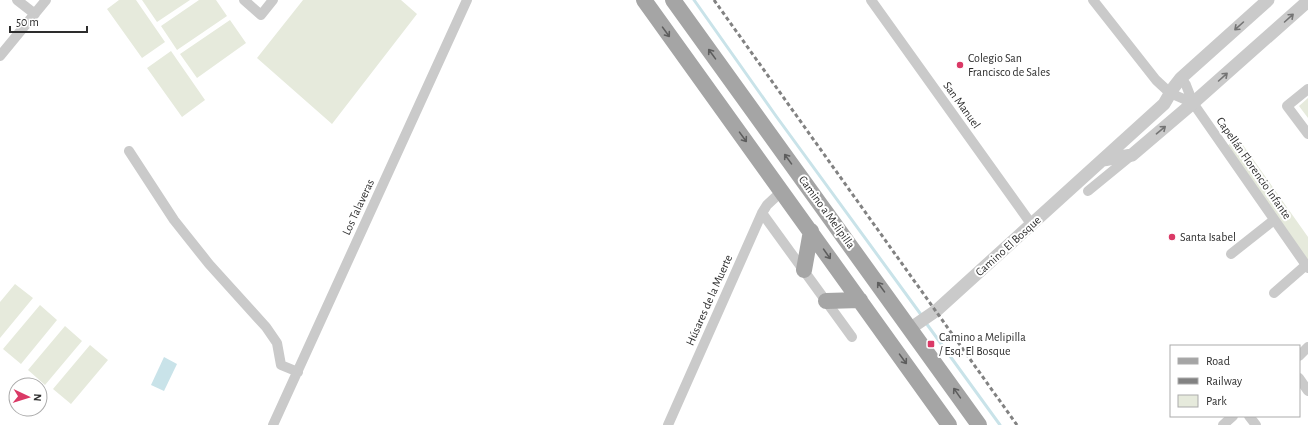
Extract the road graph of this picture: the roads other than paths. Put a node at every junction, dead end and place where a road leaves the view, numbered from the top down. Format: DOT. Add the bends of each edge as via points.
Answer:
graph roads {
  1 [pos="17,0"];
  2 [pos="46,0"];
  3 [pos="244,0"];
  4 [pos="273,0"];
  5 [pos="467,0"];
  6 [pos="644,0"];
  7 [pos="674,0"];
  8 [pos="871,0"];
  9 [pos="1093,0"];
  10 [pos="1268,0"];
  11 [pos="1308,1"];
  12 [pos="35,14"];
  13 [pos="0,56"];
  14 [pos="1181,78"];
  15 [pos="1308,89"];
  16 [pos="1170,93"];
  17 [pos="1193,103"];
  18 [pos="1308,134"];
  19 [pos="128,151"];
  20 [pos="1132,155"];
  21 [pos="1103,160"];
  22 [pos="782,191"];
  23 [pos="1088,191"];
  24 [pos="762,214"];
  25 [pos="1274,220"];
  26 [pos="1032,225"];
  27 [pos="811,231"];
  28 [pos="1231,254"];
  29 [pos="1307,266"];
  30 [pos="804,270"];
  31 [pos="1274,293"];
  32 [pos="860,300"];
  33 [pos="826,301"];
  34 [pos="915,326"];
  35 [pos="852,337"];
  36 [pos="1308,348"];
  37 [pos="1300,355"];
  38 [pos="298,372"];
  39 [pos="1300,379"];
  40 [pos="1308,391"];
  41 [pos="1232,417"];
  42 [pos="1250,417"];
  43 [pos="273,425"];
  44 [pos="668,425"];
  45 [pos="949,425"];
  46 [pos="979,425"];
  47 [pos="1223,425"];
  48 [pos="1256,425"];
  1 -- 12 [label="street"];
  2 -- 12 [label="street"];
  3 -- 4 [label="street" via="261,16"];
  5 -- 38 [label="street, Los Talaveras"];
  6 -- 22 [label="main road, Camino a Melipilla, one-way"];
  34 -- 7 [label="main road, Camino a Melipilla, one-way"];
  8 -- 26 [label="street, San Manuel"];
  9 -- 16 [label="street" via="1156,80"];
  10 -- 14 [label="street, Camino El Bosque, one-way"];
  17 -- 11 [label="street, one-way"];
  12 -- 13 [label="street"];
  14 -- 16 [label="street, Camino El Bosque"];
  14 -- 17 [label="street, Capellán Florencio Infante"];
  15 -- 18 [label="street" via="1288,106"];
  16 -- 17 [label="street"];
  16 -- 21 [label="street, Camino El Bosque" via="1164,104"];
  20 -- 17 [label="street, one-way"];
  17 -- 25 [label="street, Capellán Florencio Infante"];
  19 -- 38 [label="street" via="174,220 209,264 266,327 277,343 281,365"];
  20 -- 21 [label="street"];
  20 -- 23 [label="street"];
  21 -- 26 [label="street, Camino El Bosque"];
  22 -- 24 [label="street, Húsares de la Muerte" via="767,205"];
  22 -- 27 [label="main road, Camino a Melipilla"];
  24 -- 30 [label="street"];
  24 -- 44 [label="street, Húsares de la Muerte"];
  25 -- 28 [label="street"];
  25 -- 29 [label="street, Capellán Florencio Infante"];
  26 -- 34 [label="street, Camino El Bosque"];
  27 -- 30 [label="main road"];
  27 -- 32 [label="main road, Camino a Melipilla, one-way"];
  29 -- 31 [label="street"];
  30 -- 33 [label="street"];
  32 -- 33 [label="main road"];
  32 -- 45 [label="main road, Camino a Melipilla, one-way"];
  33 -- 35 [label="street"];
  46 -- 34 [label="main road, Camino a Melipilla, one-way"];
  36 -- 37 [label="street"];
  38 -- 43 [label="street, Los Talaveras"];
  39 -- 40 [label="street"];
  41 -- 47 [label="street"];
  42 -- 48 [label="street"];
}
